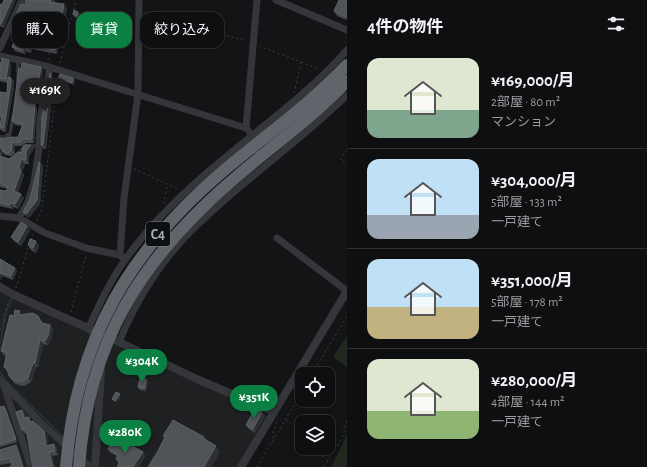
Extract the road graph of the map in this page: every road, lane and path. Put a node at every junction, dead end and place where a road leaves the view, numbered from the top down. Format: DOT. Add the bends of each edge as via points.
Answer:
graph roads {
  1 [pos="22,0"];
  2 [pos="139,0"];
  3 [pos="257,0"];
  4 [pos="276,0"];
  5 [pos="138,10"];
  6 [pos="347,30"];
  7 [pos="253,44"];
  8 [pos="0,48"];
  9 [pos="50,48"];
  10 [pos="347,50"];
  11 [pos="0,56"];
  12 [pos="18,59"];
  13 [pos="301,62"];
  14 [pos="347,64"];
  15 [pos="48,67"];
  16 [pos="328,72"];
  17 [pos="347,81"];
  18 [pos="18,86"];
  19 [pos="138,94"];
  20 [pos="347,95"];
  21 [pos="295,100"];
  22 [pos="14,114"];
  23 [pos="246,128"];
  24 [pos="7,135"];
  25 [pos="253,135"];
  26 [pos="39,146"];
  27 [pos="347,150"];
  28 [pos="0,155"];
  29 [pos="6,158"];
  30 [pos="12,160"];
  31 [pos="273,160"];
  32 [pos="347,164"];
  33 [pos="128,166"];
  34 [pos="168,185"];
  35 [pos="185,193"];
  36 [pos="167,211"];
  37 [pos="0,216"];
  38 [pos="19,218"];
  39 [pos="277,238"];
  40 [pos="88,248"];
  41 [pos="120,255"];
  42 [pos="125,260"];
  43 [pos="0,287"];
  44 [pos="347,291"];
  45 [pos="347,316"];
  46 [pos="68,320"];
  47 [pos="88,329"];
  48 [pos="103,335"];
  49 [pos="115,340"];
  50 [pos="316,367"];
  51 [pos="100,378"];
  52 [pos="2,382"];
  53 [pos="295,404"];
  54 [pos="276,416"];
  55 [pos="285,420"];
  56 [pos="347,420"];
  57 [pos="295,428"];
  58 [pos="274,439"];
  59 [pos="321,455"];
  60 [pos="328,461"];
  61 [pos="31,467"];
  62 [pos="66,467"];
  63 [pos="79,467"];
  64 [pos="90,467"];
  65 [pos="95,467"];
  66 [pos="241,467"];
  67 [pos="257,467"];
  68 [pos="324,467"];
  1 -- 8 [label="street"];
  2 -- 5 [label="street"];
  3 -- 7 [label="street"];
  4 -- 6 [label="street"];
  5 -- 7 [label="path"];
  5 -- 19 [label="street"];
  7 -- 13 [label="path"];
  7 -- 23 [label="street"];
  9 -- 15 [label="path"];
  10 -- 16 [label="street"];
  11 -- 12 [label="street"];
  12 -- 15 [label="street"];
  12 -- 18 [label="lane"];
  13 -- 16 [label="path"];
  13 -- 21 [label="path"];
  14 -- 62 [label="highway, C4, bridge" via="309,102 228,167 184,207 158,234 135,264 106,313 88,359 71,419"];
  15 -- 19 [label="street"];
  15 -- 26 [label="street"];
  16 -- 21 [label="street"];
  17 -- 63 [label="highway, C4, bridge" via="311,115 202,206 146,270 118,318 95,375 84,421"];
  19 -- 23 [label="street"];
  19 -- 33 [label="street"];
  20 -- 31 [label="street"];
  21 -- 25 [label="street"];
  22 -- 24 [label="lane" via="10,134"];
  23 -- 25 [label="street"];
  25 -- 31 [label="street"];
  25 -- 35 [label="street"];
  26 -- 30 [label="lane" via="26,146 18,151"];
  26 -- 38 [label="street" via="31,191"];
  27 -- 32 [label="path" via="340,159"];
  28 -- 29 [label="lane"];
  31 -- 49 [label="street" via="217,206 175,249 146,288"];
  33 -- 34 [label="path"];
  33 -- 41 [label="street"];
  34 -- 35 [label="path"];
  34 -- 36 [label="path" via="163,205"];
  35 -- 36 [label="street"];
  36 -- 42 [label="street"];
  37 -- 38 [label="street"];
  38 -- 40 [label="street" via="45,233"];
  39 -- 44 [label="street"];
  40 -- 41 [label="street"];
  40 -- 46 [label="path"];
  41 -- 42 [label="street"];
  42 -- 47 [label="street"];
  43 -- 46 [label="street"];
  44 -- 54 [label="street"];
  45 -- 50 [label="path"];
  46 -- 47 [label="street"];
  47 -- 48 [label="street"];
  48 -- 49 [label="street"];
  48 -- 51 [label="street" via="94,365"];
  49 -- 51 [label="street"];
  49 -- 54 [label="street"];
  51 -- 65 [label="street"];
  52 -- 61 [label="street"];
  52 -- 64 [label="street" via="41,423"];
  53 -- 55 [label="path"];
  54 -- 58 [label="path"];
  54 -- 66 [label="street"];
  55 -- 57 [label="path"];
  55 -- 58 [label="path"];
  56 -- 60 [label="path" via="344,436"];
  58 -- 67 [label="path"];
  59 -- 60 [label="path"];
  60 -- 68 [label="path"];
}
